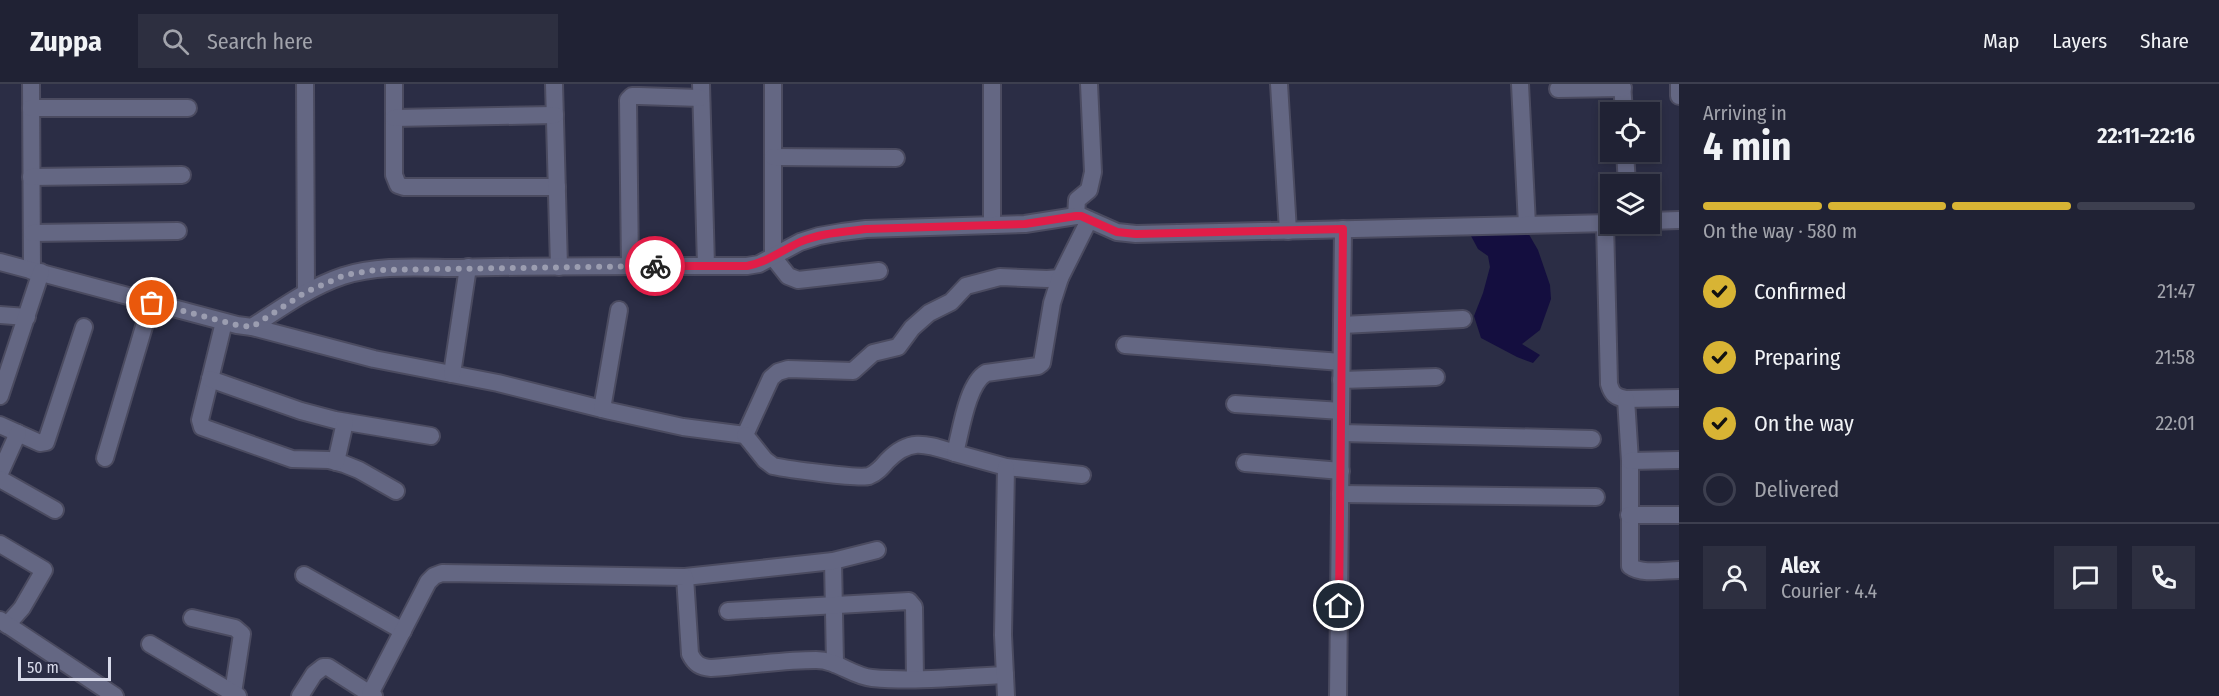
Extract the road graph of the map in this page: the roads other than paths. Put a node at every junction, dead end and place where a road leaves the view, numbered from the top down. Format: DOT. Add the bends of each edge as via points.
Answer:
graph roads {
  1 [pos="31,84"];
  2 [pos="305,84"];
  3 [pos="394,84"];
  4 [pos="554,84"];
  5 [pos="773,84"];
  6 [pos="992,84"];
  7 [pos="1089,84"];
  8 [pos="1279,84"];
  9 [pos="1520,84"];
  10 [pos="1678,84"];
  11 [pos="1622,86"];
  12 [pos="1558,89"];
  13 [pos="700,91"];
  14 [pos="1679,96"];
  15 [pos="1623,102"];
  16 [pos="31,108"];
  17 [pos="188,108"];
  18 [pos="555,114"];
  19 [pos="394,118"];
  20 [pos="773,157"];
  21 [pos="896,158"];
  22 [pos="182,175"];
  23 [pos="31,177"];
  24 [pos="557,187"];
  25 [pos="1082,218"];
  26 [pos="1679,220"];
  27 [pos="1660,221"];
  28 [pos="1600,223"];
  29 [pos="992,225"];
  30 [pos="1527,225"];
  31 [pos="1343,229"];
  32 [pos="178,231"];
  33 [pos="1288,231"];
  34 [pos="32,233"];
  35 [pos="1608,234"];
  36 [pos="773,257"];
  37 [pos="0,262"];
  38 [pos="706,266"];
  39 [pos="468,267"];
  40 [pos="559,267"];
  41 [pos="630,267"];
  42 [pos="879,271"];
  43 [pos="36,272"];
  44 [pos="1060,278"];
  45 [pos="306,292"];
  46 [pos="152,303"];
  47 [pos="619,310"];
  48 [pos="0,315"];
  49 [pos="27,317"];
  50 [pos="1463,319"];
  51 [pos="224,322"];
  52 [pos="1342,325"];
  53 [pos="84,327"];
  54 [pos="252,327"];
  55 [pos="1125,345"];
  56 [pos="1341,362"];
  57 [pos="452,374"];
  58 [pos="1436,377"];
  59 [pos="210,379"];
  60 [pos="1341,380"];
  61 [pos="0,396"];
  62 [pos="1679,398"];
  63 [pos="1626,399"];
  64 [pos="1235,404"];
  65 [pos="602,409"];
  66 [pos="1341,411"];
  67 [pos="345,422"];
  68 [pos="0,425"];
  69 [pos="18,433"];
  70 [pos="1341,433"];
  71 [pos="745,435"];
  72 [pos="431,436"];
  73 [pos="1593,439"];
  74 [pos="955,453"];
  75 [pos="105,458"];
  76 [pos="1679,460"];
  77 [pos="1630,461"];
  78 [pos="336,462"];
  79 [pos="1245,463"];
  80 [pos="1006,467"];
  81 [pos="1341,471"];
  82 [pos="0,473"];
  83 [pos="1082,476"];
  84 [pos="0,479"];
  85 [pos="396,491"];
  86 [pos="1340,494"];
  87 [pos="1596,497"];
  88 [pos="55,510"];
  89 [pos="1629,515"];
  90 [pos="1679,515"];
  91 [pos="0,544"];
  92 [pos="877,550"];
  93 [pos="833,561"];
  94 [pos="1679,570"];
  95 [pos="304,575"];
  96 [pos="685,578"];
  97 [pos="834,606"];
  98 [pos="728,611"];
  99 [pos="192,618"];
  100 [pos="4,623"];
  101 [pos="403,631"];
  102 [pos="150,644"];
  103 [pos="836,664"];
  104 [pos="1005,675"];
  105 [pos="915,679"];
  106 [pos="235,694"];
  107 [pos="372,695"];
  108 [pos="115,696"];
  109 [pos="300,696"];
  110 [pos="1006,696"];
  111 [pos="1338,696"];
  1 -- 16 [label="street"];
  2 -- 45 [label="street"];
  3 -- 19 [label="street"];
  4 -- 18 [label="street"];
  5 -- 20 [label="street"];
  6 -- 29 [label="street"];
  7 -- 25 [label="street" via="1093,172 1089,190 1077,200"];
  8 -- 33 [label="street"];
  9 -- 30 [label="street"];
  10 -- 14 [label="street"];
  11 -- 12 [label="street"];
  11 -- 15 [label="street"];
  13 -- 38 [label="street"];
  13 -- 41 [label="street" via="632,96 628,100"];
  16 -- 17 [label="street"];
  16 -- 23 [label="street"];
  18 -- 19 [label="street"];
  18 -- 24 [label="street"];
  19 -- 24 [label="street" via="394,175 398,185"];
  20 -- 21 [label="street"];
  20 -- 36 [label="street"];
  22 -- 23 [label="street"];
  23 -- 34 [label="street"];
  24 -- 40 [label="street"];
  25 -- 29 [label="street"];
  25 -- 33 [label="street" via="1117,232 1136,234"];
  25 -- 44 [label="street"];
  26 -- 27 [label="street"];
  28 -- 30 [label="street"];
  29 -- 36 [label="street" via="842,232 800,242"];
  30 -- 31 [label="street"];
  31 -- 33 [label="street"];
  31 -- 52 [label="street"];
  32 -- 34 [label="street"];
  34 -- 43 [label="street"];
  35 -- 63 [label="street" via="1609,384 1611,393"];
  36 -- 38 [label="street" via="747,266"];
  36 -- 42 [label="street" via="788,276 798,280"];
  37 -- 43 [label="street"];
  38 -- 41 [label="street"];
  39 -- 40 [label="street"];
  39 -- 45 [label="street" via="375,270 345,275"];
  39 -- 57 [label="street"];
  40 -- 41 [label="street"];
  43 -- 46 [label="street"];
  43 -- 49 [label="street"];
  44 -- 71 [label="street" via="1000,278 966,286 951,302 929,313 912,328 898,347 873,353 853,370 778,372 771,378"];
  44 -- 74 [label="street" via="1042,363 980,377 972,391"];
  45 -- 54 [label="street"];
  46 -- 51 [label="street"];
  46 -- 75 [label="street"];
  47 -- 65 [label="street"];
  48 -- 49 [label="street"];
  49 -- 61 [label="street"];
  50 -- 52 [label="street"];
  51 -- 54 [label="street"];
  51 -- 59 [label="street"];
  52 -- 56 [label="street"];
  53 -- 69 [label="street" via="46,442"];
  54 -- 57 [label="street" via="374,359"];
  55 -- 56 [label="street"];
  56 -- 60 [label="street"];
  57 -- 65 [label="street"];
  58 -- 60 [label="street"];
  59 -- 67 [label="street"];
  59 -- 78 [label="street" via="200,420 202,427 286,457"];
  60 -- 66 [label="street"];
  62 -- 63 [label="street"];
  63 -- 77 [label="street"];
  64 -- 66 [label="street"];
  65 -- 71 [label="street" via="683,427"];
  66 -- 70 [label="street"];
  67 -- 72 [label="street"];
  67 -- 78 [label="street"];
  68 -- 69 [label="street"];
  69 -- 82 [label="street"];
  70 -- 73 [label="street"];
  70 -- 81 [label="street"];
  71 -- 74 [label="street" via="772,466 863,477 878,471 909,445"];
  74 -- 80 [label="street"];
  76 -- 77 [label="street"];
  77 -- 89 [label="street"];
  78 -- 85 [label="street" via="360,470"];
  79 -- 81 [label="street"];
  80 -- 83 [label="street"];
  80 -- 104 [label="street"];
  81 -- 86 [label="street"];
  84 -- 88 [label="street"];
  86 -- 87 [label="street"];
  86 -- 111 [label="street"];
  89 -- 90 [label="street"];
  89 -- 94 [label="street" via="1630,566 1642,570"];
  91 -- 100 [label="street" via="44,570 28,599"];
  92 -- 93 [label="street"];
  93 -- 96 [label="street"];
  93 -- 97 [label="street"];
  95 -- 101 [label="street"];
  96 -- 101 [label="street" via="442,573 428,582"];
  96 -- 103 [label="street" via="690,654 702,667 816,660"];
  97 -- 98 [label="street"];
  97 -- 103 [label="street"];
  97 -- 105 [label="street" via="913,603"];
  99 -- 106 [label="street" via="235,628 242,634"];
  100 -- 108 [label="street"];
  101 -- 107 [label="street"];
  102 -- 106 [label="street"];
  103 -- 105 [label="street" via="869,678"];
  104 -- 105 [label="street"];
  104 -- 110 [label="street"];
  107 -- 109 [label="street" via="323,667"];
}
